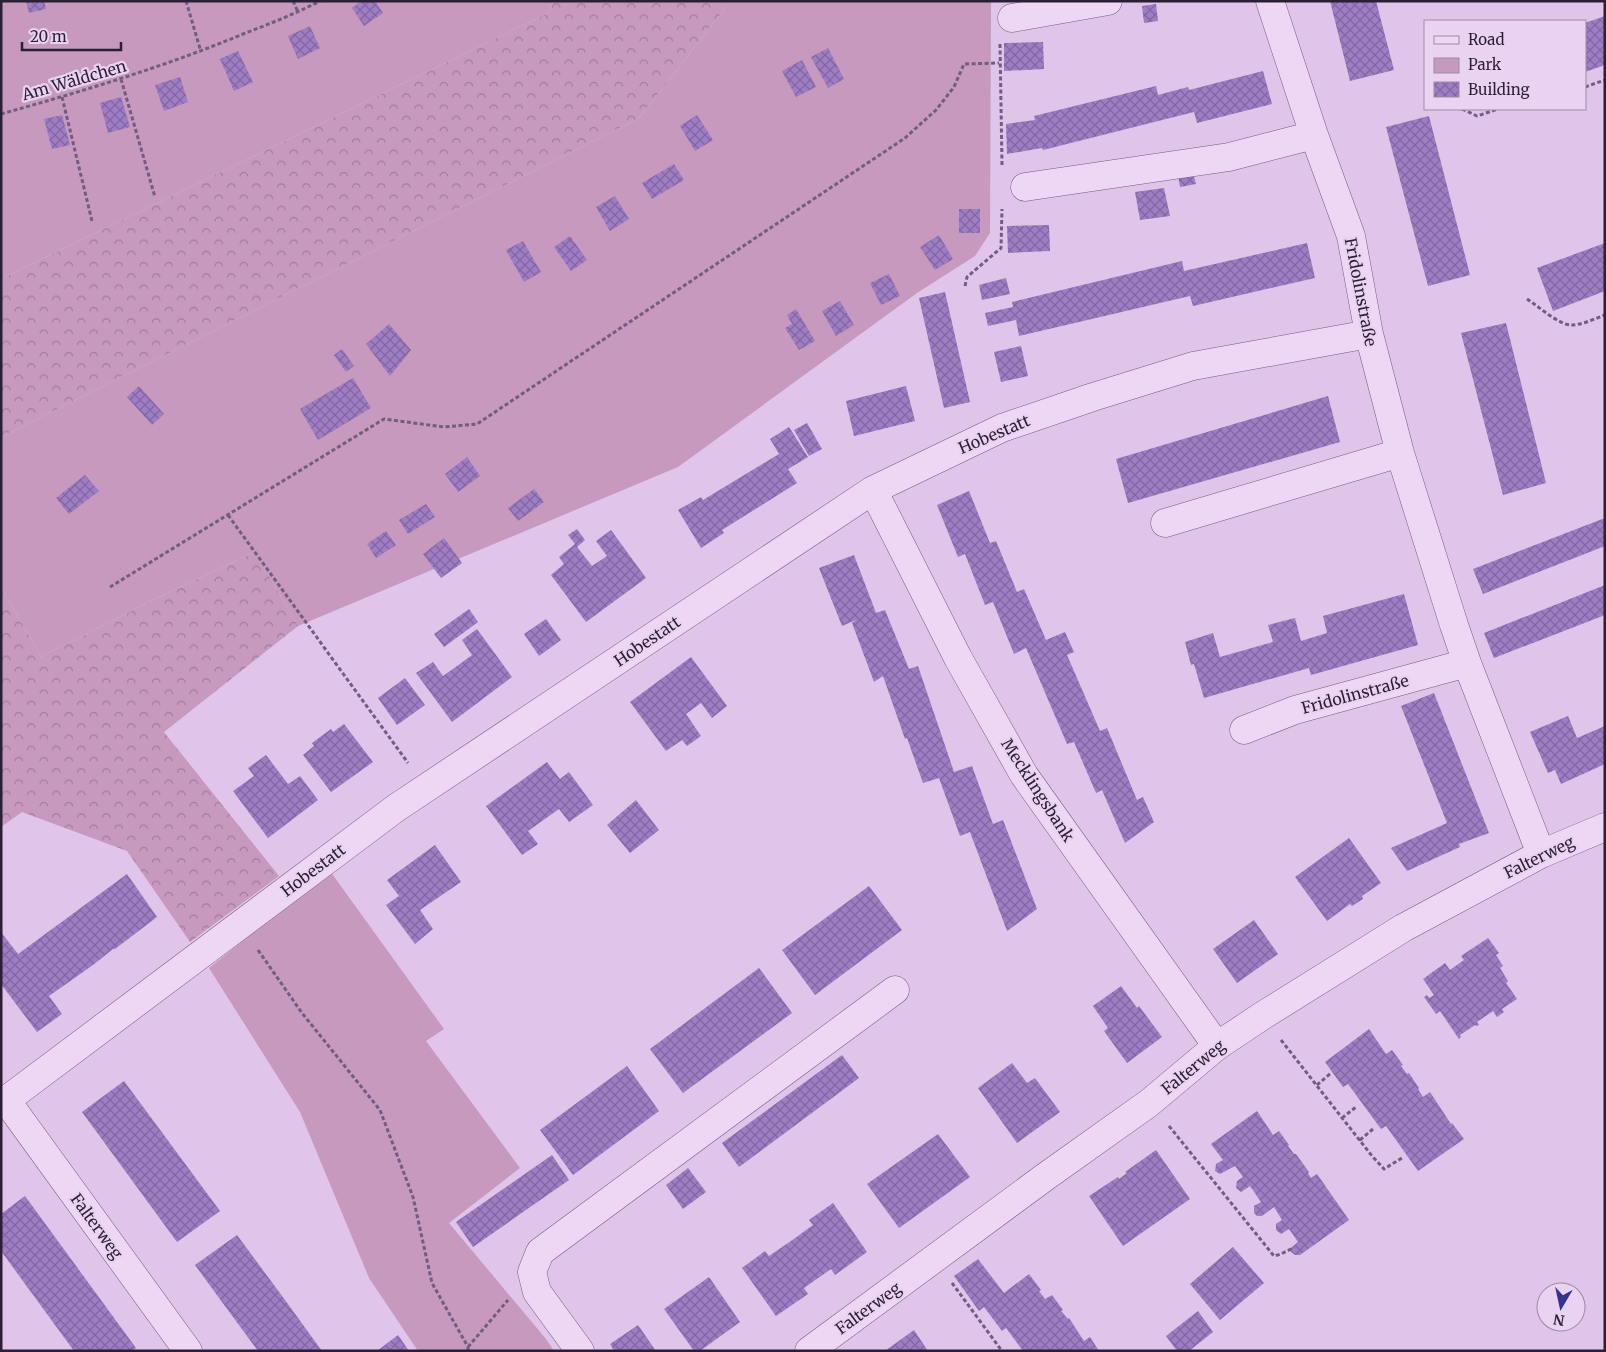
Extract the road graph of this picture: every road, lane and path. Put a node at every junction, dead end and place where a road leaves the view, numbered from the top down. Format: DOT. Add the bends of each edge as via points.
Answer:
graph roads {
  1 [pos="186,1"];
  2 [pos="293,1"];
  3 [pos="320,1"];
  4 [pos="1108,1"];
  5 [pos="1270,1"];
  6 [pos="298,12"];
  7 [pos="1012,18"];
  8 [pos="201,52"];
  9 [pos="999,63"];
  10 [pos="121,79"];
  11 [pos="1605,80"];
  12 [pos="1586,87"];
  13 [pos="62,97"];
  14 [pos="1464,110"];
  15 [pos="1495,110"];
  16 [pos="1,114"];
  17 [pos="1314,135"];
  18 [pos="1014,188"];
  19 [pos="155,197"];
  20 [pos="92,221"];
  21 [pos="965,286"];
  22 [pos="1527,299"];
  23 [pos="1605,315"];
  24 [pos="1369,334"];
  25 [pos="1400,453"];
  26 [pos="874,490"];
  27 [pos="228,515"];
  28 [pos="1166,523"];
  29 [pos="110,587"];
  30 [pos="1467,664"];
  31 [pos="1244,730"];
  32 [pos="426,788"];
  33 [pos="1605,826"];
  34 [pos="1541,854"];
  35 [pos="240,925"];
  36 [pos="895,990"];
  37 [pos="1262,1016"];
  38 [pos="1218,1046"];
  39 [pos="1331,1073"];
  40 [pos="1316,1085"];
  41 [pos="4,1102"];
  42 [pos="1149,1103"];
  43 [pos="1356,1107"];
  44 [pos="1342,1118"];
  45 [pos="1373,1129"];
  46 [pos="1360,1140"];
  47 [pos="1402,1158"];
  48 [pos="1293,1248"];
  49 [pos="935,1259"];
  50 [pos="532,1272"];
  51 [pos="468,1349"];
  52 [pos="188,1351"];
  53 [pos="580,1351"];
  54 [pos="810,1351"];
  55 [pos="1002,1351"];
  1 -- 8 [label="path"];
  2 -- 6 [label="path"];
  3 -- 6 [label="path, Am Wäldchen"];
  4 -- 7 [label="street"];
  5 -- 17 [label="street, Fridolinstraße"];
  6 -- 8 [label="path, Am Wäldchen"];
  7 -- 9 [label="path" via="1000,44"];
  8 -- 10 [label="path, Am Wäldchen"];
  9 -- 18 [label="path"];
  9 -- 27 [label="path" via="964,64 954,87 936,110 905,138 477,424 444,427 384,419"];
  10 -- 13 [label="path, Am Wäldchen"];
  10 -- 19 [label="path"];
  11 -- 12 [label="path"];
  13 -- 16 [label="path, Am Wäldchen"];
  13 -- 20 [label="path"];
  14 -- 15 [label="path" via="1477,116"];
  17 -- 18 [label="street" via="1229,157"];
  17 -- 24 [label="street, Fridolinstraße" via="1351,236"];
  18 -- 21 [label="path" via="1001,248 967,276"];
  22 -- 23 [label="path" via="1569,325"];
  24 -- 25 [label="street, Fridolinstraße"];
  24 -- 26 [label="street, Hobestatt" via="1193,366 1111,391 1002,428"];
  25 -- 28 [label="street"];
  25 -- 30 [label="street, Fridolinstraße"];
  26 -- 32 [label="street, Hobestatt"];
  26 -- 38 [label="street, Mecklingsbank" via="958,658 1024,775"];
  27 -- 29 [label="path"];
  27 -- 32 [label="path"];
  30 -- 31 [label="street, Fridolinstraße" via="1295,710"];
  30 -- 34 [label="street, Fridolinstraße"];
  32 -- 35 [label="street, Hobestatt"];
  33 -- 34 [label="street, Falterweg"];
  34 -- 37 [label="street, Falterweg" via="1403,928"];
  35 -- 41 [label="street, Hobestatt"];
  35 -- 51 [label="path" via="302,1013 380,1110 413,1197 432,1283"];
  36 -- 50 [label="street" via="540,1252"];
  37 -- 38 [label="street, Falterweg"];
  37 -- 40 [label="path"];
  38 -- 42 [label="street, Falterweg"];
  39 -- 40 [label="path"];
  40 -- 44 [label="path"];
  41 -- 52 [label="street, Falterweg"];
  42 -- 48 [label="path" via="1274,1256"];
  42 -- 49 [label="street, Falterweg"];
  43 -- 44 [label="path"];
  44 -- 46 [label="path"];
  45 -- 46 [label="path"];
  46 -- 47 [label="path" via="1384,1169"];
  49 -- 54 [label="street, Falterweg"];
  49 -- 55 [label="path"];
  50 -- 51 [label="path"];
  50 -- 53 [label="street" via="537,1292"];
}
